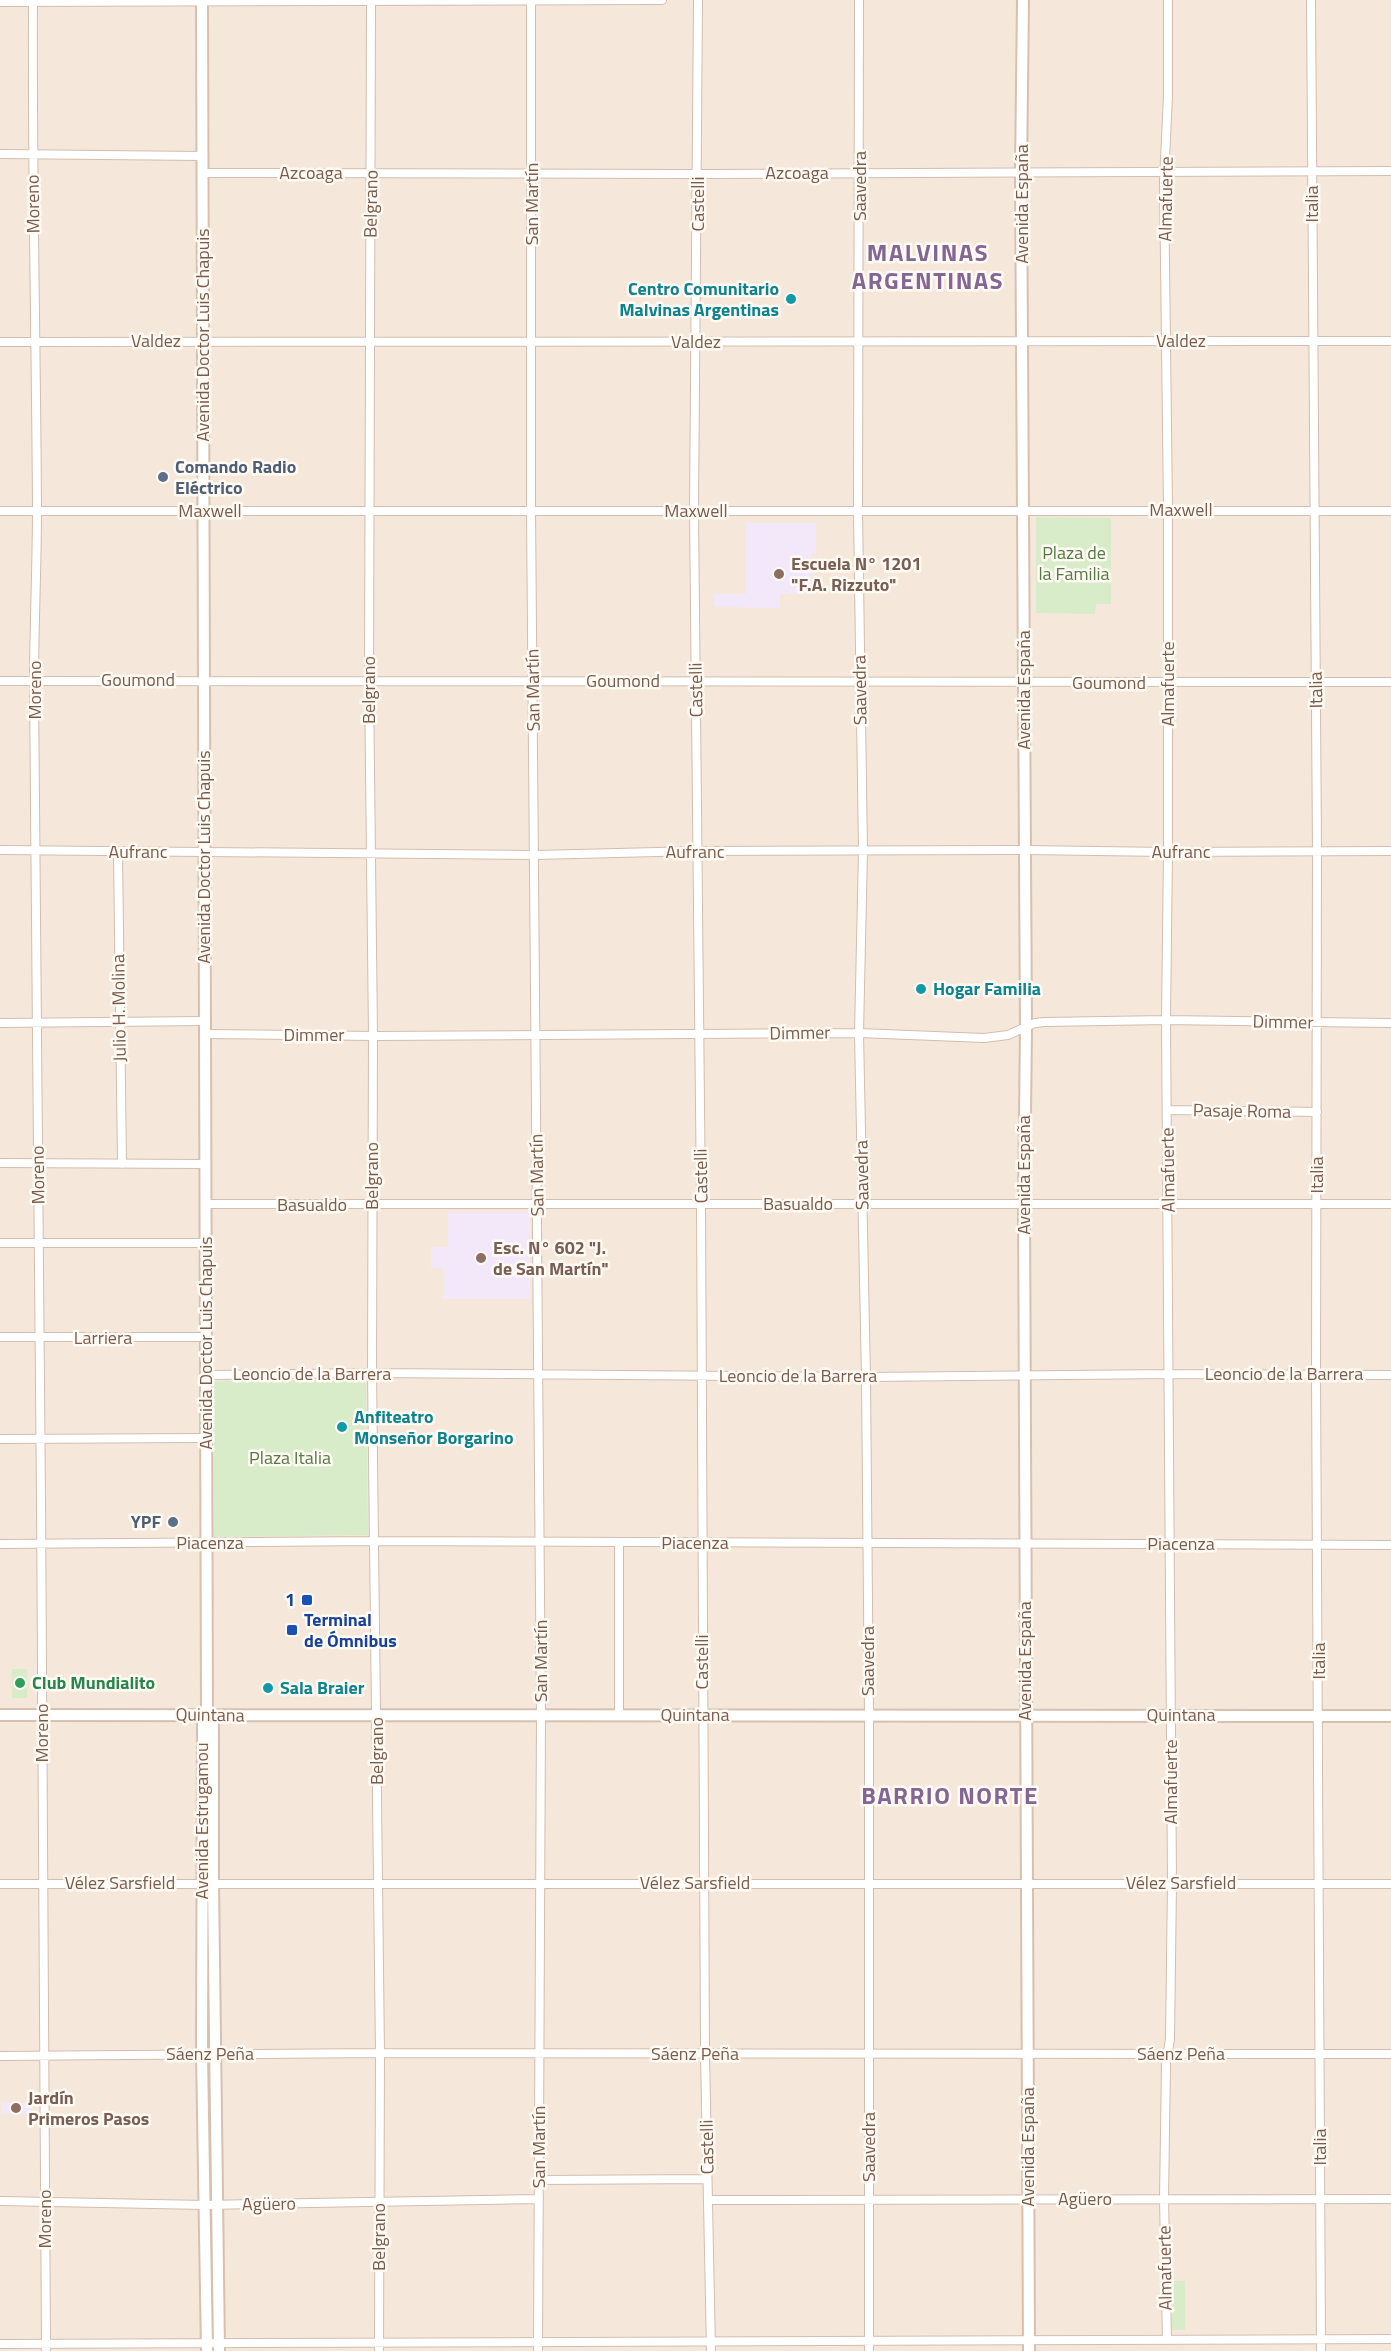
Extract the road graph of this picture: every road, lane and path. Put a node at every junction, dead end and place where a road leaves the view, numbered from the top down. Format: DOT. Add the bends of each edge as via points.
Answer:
graph roads {
  1 [pos="371,0"];
  2 [pos="531,0"];
  3 [pos="662,0"];
  4 [pos="698,0"];
  5 [pos="859,0"];
  6 [pos="1023,0"];
  7 [pos="1168,0"];
  8 [pos="1311,0"];
  9 [pos="33,1"];
  10 [pos="202,1"];
  11 [pos="0,2"];
  12 [pos="0,154"];
  13 [pos="32,154"];
  14 [pos="203,156"];
  15 [pos="1312,170"];
  16 [pos="1165,171"];
  17 [pos="1391,171"];
  18 [pos="1021,172"];
  19 [pos="202,173"];
  20 [pos="371,173"];
  21 [pos="860,173"];
  22 [pos="532,174"];
  23 [pos="698,174"];
  24 [pos="1022,340"];
  25 [pos="203,341"];
  26 [pos="369,341"];
  27 [pos="532,341"];
  28 [pos="1313,341"];
  29 [pos="1391,341"];
  30 [pos="0,342"];
  31 [pos="35,342"];
  32 [pos="697,342"];
  33 [pos="860,342"];
  34 [pos="1166,342"];
  35 [pos="1168,509"];
  36 [pos="531,510"];
  37 [pos="0,511"];
  38 [pos="37,511"];
  39 [pos="369,511"];
  40 [pos="694,511"];
  41 [pos="1024,511"];
  42 [pos="1313,511"];
  43 [pos="1391,511"];
  44 [pos="204,512"];
  45 [pos="858,512"];
  46 [pos="34,680"];
  47 [pos="369,680"];
  48 [pos="0,681"];
  49 [pos="204,681"];
  50 [pos="533,681"];
  51 [pos="696,681"];
  52 [pos="860,681"];
  53 [pos="1168,682"];
  54 [pos="1316,682"];
  55 [pos="1391,682"];
  56 [pos="1024,683"];
  57 [pos="0,850"];
  58 [pos="38,850"];
  59 [pos="1025,850"];
  60 [pos="698,851"];
  61 [pos="863,851"];
  62 [pos="1391,851"];
  63 [pos="204,852"];
  64 [pos="1168,852"];
  65 [pos="1317,852"];
  66 [pos="118,853"];
  67 [pos="371,853"];
  68 [pos="536,855"];
  69 [pos="1166,1020"];
  70 [pos="205,1021"];
  71 [pos="1316,1022"];
  72 [pos="0,1023"];
  73 [pos="36,1023"];
  74 [pos="119,1023"];
  75 [pos="1391,1023"];
  76 [pos="1026,1028"];
  77 [pos="859,1033"];
  78 [pos="205,1034"];
  79 [pos="535,1034"];
  80 [pos="699,1034"];
  81 [pos="373,1036"];
  82 [pos="1167,1110"];
  83 [pos="1317,1112"];
  84 [pos="0,1163"];
  85 [pos="37,1163"];
  86 [pos="122,1164"];
  87 [pos="205,1164"];
  88 [pos="1024,1203"];
  89 [pos="1168,1203"];
  90 [pos="206,1204"];
  91 [pos="538,1204"];
  92 [pos="701,1204"];
  93 [pos="862,1204"];
  94 [pos="1317,1204"];
  95 [pos="1391,1204"];
  96 [pos="372,1205"];
  97 [pos="206,1243"];
  98 [pos="0,1244"];
  99 [pos="40,1244"];
  100 [pos="0,1337"];
  101 [pos="206,1337"];
  102 [pos="40,1338"];
  103 [pos="372,1373"];
  104 [pos="1169,1374"];
  105 [pos="206,1375"];
  106 [pos="1024,1375"];
  107 [pos="1316,1375"];
  108 [pos="1391,1375"];
  109 [pos="539,1376"];
  110 [pos="702,1376"];
  111 [pos="866,1377"];
  112 [pos="40,1438"];
  113 [pos="206,1438"];
  114 [pos="0,1439"];
  115 [pos="374,1541"];
  116 [pos="702,1542"];
  117 [pos="867,1542"];
  118 [pos="206,1543"];
  119 [pos="540,1543"];
  120 [pos="619,1543"];
  121 [pos="0,1544"];
  122 [pos="41,1544"];
  123 [pos="1025,1544"];
  124 [pos="1170,1544"];
  125 [pos="1319,1545"];
  126 [pos="1391,1545"];
  127 [pos="0,1715"];
  128 [pos="42,1715"];
  129 [pos="207,1715"];
  130 [pos="541,1715"];
  131 [pos="620,1715"];
  132 [pos="703,1715"];
  133 [pos="1319,1715"];
  134 [pos="376,1716"];
  135 [pos="868,1716"];
  136 [pos="1026,1716"];
  137 [pos="1171,1716"];
  138 [pos="1391,1716"];
  139 [pos="207,1882"];
  140 [pos="378,1883"];
  141 [pos="540,1883"];
  142 [pos="704,1883"];
  143 [pos="868,1883"];
  144 [pos="1027,1883"];
  145 [pos="1172,1883"];
  146 [pos="0,1884"];
  147 [pos="43,1884"];
  148 [pos="1319,1884"];
  149 [pos="1391,1884"];
  150 [pos="215,2054"];
  151 [pos="380,2054"];
  152 [pos="539,2054"];
  153 [pos="705,2054"];
  154 [pos="869,2054"];
  155 [pos="1028,2054"];
  156 [pos="1167,2054"];
  157 [pos="1320,2054"];
  158 [pos="1391,2054"];
  159 [pos="202,2055"];
  160 [pos="0,2056"];
  161 [pos="44,2056"];
  162 [pos="707,2179"];
  163 [pos="539,2180"];
  164 [pos="539,2199"];
  165 [pos="869,2199"];
  166 [pos="1028,2199"];
  167 [pos="1164,2199"];
  168 [pos="1321,2199"];
  169 [pos="1391,2199"];
  170 [pos="708,2200"];
  171 [pos="0,2201"];
  172 [pos="45,2201"];
  173 [pos="379,2203"];
  174 [pos="205,2205"];
  175 [pos="218,2205"];
  176 [pos="1321,2339"];
  177 [pos="1391,2339"];
  178 [pos="1167,2340"];
  179 [pos="711,2341"];
  180 [pos="869,2341"];
  181 [pos="1177,2341"];
  182 [pos="0,2344"];
  183 [pos="207,2346"];
  184 [pos="219,2346"];
  185 [pos="538,2346"];
  186 [pos="1029,2346"];
  187 [pos="46,2347"];
  188 [pos="379,2347"];
  189 [pos="711,2351"];
  190 [pos="869,2351"];
  191 [pos="1177,2351"];
  192 [pos="1321,2351"];
  1 -- 2 [label="street"];
  1 -- 10 [label="street"];
  1 -- 20 [label="street, Belgrano"];
  2 -- 3 [label="street"];
  2 -- 22 [label="street, San Martín"];
  4 -- 23 [label="street, Castelli"];
  5 -- 21 [label="street, Saavedra"];
  6 -- 18 [label="main road, Avenida España"];
  7 -- 16 [label="street, Almafuerte"];
  8 -- 15 [label="street, Italia"];
  9 -- 10 [label="street"];
  9 -- 11 [label="street"];
  9 -- 13 [label="street, Moreno"];
  10 -- 14 [label="main road, Avenida Doctor Luis Chapuis"];
  12 -- 13 [label="street"];
  13 -- 14 [label="street"];
  13 -- 31 [label="street, Moreno"];
  14 -- 19 [label="main road, Avenida Doctor Luis Chapuis"];
  15 -- 16 [label="street, Azcoaga"];
  15 -- 17 [label="street, Azcoaga"];
  15 -- 28 [label="street, Italia"];
  16 -- 18 [label="street, Azcoaga"];
  16 -- 34 [label="street, Almafuerte"];
  18 -- 21 [label="street, Azcoaga"];
  18 -- 24 [label="main road, Avenida España"];
  19 -- 20 [label="street, Azcoaga"];
  19 -- 25 [label="main road, Avenida Doctor Luis Chapuis"];
  20 -- 22 [label="street, Azcoaga"];
  20 -- 26 [label="street, Belgrano"];
  21 -- 23 [label="street, Azcoaga"];
  21 -- 33 [label="street, Saavedra"];
  22 -- 23 [label="street, Azcoaga"];
  22 -- 27 [label="street, San Martín"];
  23 -- 32 [label="street, Castelli"];
  24 -- 33 [label="street, Valdez"];
  24 -- 34 [label="street, Valdez"];
  24 -- 41 [label="main road, Avenida España"];
  25 -- 26 [label="street, Valdez"];
  25 -- 31 [label="street, Valdez"];
  25 -- 44 [label="main road, Avenida Doctor Luis Chapuis"];
  26 -- 27 [label="street, Valdez"];
  26 -- 39 [label="street, Belgrano"];
  27 -- 32 [label="street, Valdez"];
  27 -- 36 [label="street, San Martín"];
  28 -- 29 [label="street, Valdez"];
  28 -- 34 [label="street, Valdez"];
  28 -- 42 [label="street, Italia"];
  30 -- 31 [label="street, Valdez"];
  31 -- 38 [label="street, Moreno"];
  32 -- 33 [label="street, Valdez"];
  32 -- 40 [label="street, Castelli"];
  33 -- 45 [label="street, Saavedra"];
  34 -- 35 [label="street, Almafuerte"];
  35 -- 41 [label="street, Maxwell"];
  35 -- 42 [label="street, Maxwell"];
  35 -- 53 [label="street, Almafuerte"];
  36 -- 39 [label="street, Maxwell"];
  36 -- 40 [label="street, Maxwell"];
  36 -- 50 [label="street, San Martín"];
  37 -- 38 [label="street, Maxwell"];
  38 -- 44 [label="street, Maxwell"];
  38 -- 46 [label="street, Moreno"];
  39 -- 44 [label="street, Maxwell"];
  39 -- 47 [label="street, Belgrano"];
  40 -- 45 [label="street, Maxwell"];
  40 -- 51 [label="street, Castelli"];
  41 -- 45 [label="street, Maxwell"];
  41 -- 56 [label="main road, Avenida España"];
  42 -- 43 [label="street, Maxwell"];
  42 -- 54 [label="street, Italia"];
  44 -- 49 [label="main road, Avenida Doctor Luis Chapuis"];
  45 -- 52 [label="street, Saavedra"];
  46 -- 48 [label="street, Goumond"];
  46 -- 49 [label="street, Goumond"];
  46 -- 58 [label="street, Moreno"];
  47 -- 49 [label="street, Goumond"];
  47 -- 50 [label="street, Goumond"];
  47 -- 67 [label="street, Belgrano"];
  49 -- 63 [label="main road, Avenida Doctor Luis Chapuis"];
  50 -- 51 [label="street, Goumond"];
  50 -- 68 [label="street, San Martín"];
  51 -- 52 [label="street, Goumond"];
  51 -- 60 [label="street, Castelli"];
  52 -- 56 [label="street, Goumond"];
  52 -- 61 [label="street, Saavedra"];
  53 -- 54 [label="street, Goumond"];
  53 -- 56 [label="street, Goumond"];
  53 -- 64 [label="street, Almafuerte"];
  54 -- 55 [label="street, Goumond"];
  54 -- 65 [label="street, Italia"];
  56 -- 59 [label="main road, Avenida España"];
  57 -- 58 [label="street, Aufranc"];
  58 -- 66 [label="street, Aufranc"];
  58 -- 73 [label="street, Moreno"];
  59 -- 61 [label="street, Aufranc"];
  59 -- 64 [label="street, Aufranc"];
  59 -- 76 [label="main road, Avenida España"];
  60 -- 61 [label="street, Aufranc"];
  60 -- 68 [label="street, Aufranc"];
  60 -- 80 [label="street, Castelli"];
  61 -- 77 [label="street, Saavedra"];
  62 -- 65 [label="street, Aufranc"];
  63 -- 66 [label="street, Aufranc"];
  63 -- 67 [label="street, Aufranc"];
  63 -- 70 [label="main road, Avenida Doctor Luis Chapuis"];
  64 -- 65 [label="street, Aufranc"];
  64 -- 69 [label="street, Almafuerte"];
  65 -- 71 [label="street, Italia"];
  66 -- 74 [label="street, Julio H. Molina"];
  67 -- 68 [label="street, Aufranc"];
  67 -- 81 [label="street, Belgrano"];
  68 -- 79 [label="street, San Martín"];
  69 -- 71 [label="street, Dimmer"];
  69 -- 76 [label="street, Dimmer" via="1044,1022"];
  69 -- 82 [label="street, Almafuerte"];
  70 -- 74 [label="street"];
  70 -- 78 [label="main road, Avenida Doctor Luis Chapuis"];
  71 -- 75 [label="street, Dimmer"];
  71 -- 83 [label="street, Italia"];
  72 -- 73 [label="street"];
  73 -- 74 [label="street"];
  73 -- 85 [label="street, Moreno"];
  74 -- 86 [label="street, Julio H. Molina"];
  76 -- 77 [label="street, Dimmer" via="984,1038"];
  76 -- 88 [label="main road, Avenida España"];
  77 -- 80 [label="street, Dimmer"];
  77 -- 93 [label="street, Saavedra"];
  78 -- 81 [label="street, Dimmer"];
  78 -- 87 [label="main road, Avenida Doctor Luis Chapuis"];
  79 -- 80 [label="street, Dimmer"];
  79 -- 81 [label="street, Dimmer"];
  79 -- 91 [label="street, San Martín"];
  80 -- 92 [label="street, Castelli"];
  81 -- 96 [label="street, Belgrano"];
  82 -- 83 [label="street, Pasaje Roma"];
  82 -- 89 [label="street, Almafuerte"];
  83 -- 94 [label="street, Italia"];
  84 -- 85 [label="street"];
  85 -- 86 [label="street"];
  85 -- 99 [label="street, Moreno"];
  86 -- 87 [label="street"];
  87 -- 90 [label="main road, Avenida Doctor Luis Chapuis"];
  88 -- 89 [label="street, Basualdo"];
  88 -- 93 [label="street, Basualdo"];
  88 -- 106 [label="main road, Avenida España"];
  89 -- 94 [label="street, Basualdo"];
  89 -- 104 [label="street, Almafuerte"];
  90 -- 96 [label="street, Basualdo"];
  90 -- 97 [label="main road, Avenida Doctor Luis Chapuis"];
  91 -- 92 [label="street, Basualdo"];
  91 -- 96 [label="street, Basualdo"];
  91 -- 109 [label="street, San Martín"];
  92 -- 93 [label="street, Basualdo"];
  92 -- 110 [label="street, Castelli"];
  93 -- 111 [label="street, Saavedra"];
  94 -- 95 [label="street, Basualdo"];
  94 -- 107 [label="street, Italia"];
  96 -- 103 [label="street, Belgrano"];
  97 -- 99 [label="street"];
  97 -- 101 [label="main road, Avenida Doctor Luis Chapuis"];
  98 -- 99 [label="street"];
  99 -- 102 [label="street, Moreno"];
  100 -- 102 [label="street, Larriera"];
  101 -- 102 [label="street, Larriera"];
  101 -- 105 [label="main road, Avenida Doctor Luis Chapuis"];
  102 -- 112 [label="street, Moreno"];
  103 -- 105 [label="street, Leoncio de la Barrera"];
  103 -- 109 [label="street, Leoncio de la Barrera"];
  103 -- 115 [label="street, Belgrano"];
  104 -- 106 [label="street, Leoncio de la Barrera"];
  104 -- 107 [label="street, Leoncio de la Barrera"];
  104 -- 124 [label="street, Almafuerte"];
  105 -- 113 [label="main road, Avenida Doctor Luis Chapuis"];
  106 -- 111 [label="street, Leoncio de la Barrera"];
  106 -- 123 [label="main road, Avenida España"];
  107 -- 108 [label="street, Leoncio de la Barrera"];
  107 -- 125 [label="street, Italia"];
  109 -- 110 [label="street, Leoncio de la Barrera"];
  109 -- 119 [label="street, San Martín"];
  110 -- 111 [label="street, Leoncio de la Barrera"];
  110 -- 116 [label="street, Castelli"];
  111 -- 117 [label="street, Saavedra"];
  112 -- 113 [label="street"];
  112 -- 114 [label="street"];
  112 -- 122 [label="street, Moreno"];
  113 -- 118 [label="main road, Avenida Doctor Luis Chapuis"];
  115 -- 118 [label="street, Piacenza"];
  115 -- 119 [label="street, Piacenza"];
  115 -- 134 [label="street, Belgrano"];
  116 -- 117 [label="street, Piacenza"];
  116 -- 120 [label="street, Piacenza"];
  116 -- 132 [label="street, Castelli"];
  117 -- 123 [label="street, Piacenza"];
  117 -- 135 [label="street, Saavedra"];
  118 -- 122 [label="street, Piacenza"];
  118 -- 129 [label="main road, Avenida Doctor Luis Chapuis"];
  119 -- 120 [label="street, Piacenza"];
  119 -- 130 [label="street, San Martín"];
  120 -- 131 [label="street"];
  121 -- 122 [label="street, Piacenza"];
  122 -- 128 [label="street, Moreno"];
  123 -- 124 [label="street, Piacenza"];
  123 -- 136 [label="main road, Avenida España"];
  124 -- 125 [label="street, Piacenza"];
  124 -- 137 [label="street, Almafuerte"];
  125 -- 126 [label="street, Piacenza"];
  125 -- 133 [label="street, Italia"];
  127 -- 128 [label="main road, Quintana"];
  128 -- 129 [label="main road, Quintana"];
  128 -- 147 [label="street, Moreno"];
  129 -- 134 [label="main road, Quintana"];
  129 -- 139 [label="main road, Avenida Estrugamou" via="213,1723"];
  130 -- 131 [label="main road, Quintana"];
  130 -- 134 [label="main road, Quintana"];
  130 -- 141 [label="street, San Martín"];
  131 -- 132 [label="main road, Quintana"];
  132 -- 135 [label="main road, Quintana"];
  132 -- 142 [label="street, Castelli"];
  133 -- 137 [label="main road, Quintana"];
  133 -- 138 [label="main road, Quintana"];
  133 -- 148 [label="street, Italia"];
  134 -- 140 [label="street, Belgrano"];
  135 -- 136 [label="main road, Quintana"];
  135 -- 143 [label="street, Saavedra"];
  136 -- 137 [label="main road, Quintana"];
  136 -- 144 [label="main road, Avenida España"];
  137 -- 145 [label="street, Almafuerte"];
  139 -- 140 [label="street, Vélez Sarsfield"];
  139 -- 147 [label="street, Vélez Sarsfield"];
  139 -- 150 [label="main road, Avenida Estrugamou"];
  139 -- 159 [label="main road, Avenida Estrugamou"];
  140 -- 141 [label="street, Vélez Sarsfield"];
  140 -- 151 [label="street, Belgrano"];
  141 -- 142 [label="street, Vélez Sarsfield"];
  141 -- 152 [label="street, San Martín"];
  142 -- 143 [label="street, Vélez Sarsfield"];
  142 -- 153 [label="street, Castelli"];
  143 -- 144 [label="street, Vélez Sarsfield"];
  143 -- 154 [label="street, Saavedra"];
  144 -- 145 [label="street, Vélez Sarsfield"];
  144 -- 155 [label="main road, Avenida España"];
  145 -- 148 [label="street, Vélez Sarsfield"];
  145 -- 156 [label="street, Almafuerte"];
  146 -- 147 [label="street, Vélez Sarsfield"];
  147 -- 161 [label="street, Moreno"];
  148 -- 149 [label="street, Vélez Sarsfield"];
  148 -- 157 [label="street, Italia"];
  150 -- 151 [label="street, Sáenz Peña"];
  150 -- 159 [label="street, Sáenz Peña"];
  150 -- 175 [label="main road, Avenida Estrugamou"];
  151 -- 152 [label="street, Sáenz Peña"];
  151 -- 173 [label="street, Belgrano"];
  152 -- 153 [label="street, Sáenz Peña"];
  152 -- 163 [label="street, San Martín"];
  153 -- 154 [label="street, Sáenz Peña"];
  153 -- 162 [label="street, Castelli"];
  154 -- 155 [label="street, Sáenz Peña"];
  154 -- 165 [label="street, Saavedra"];
  155 -- 156 [label="street, Sáenz Peña"];
  155 -- 166 [label="main road, Avenida España"];
  156 -- 157 [label="street, Sáenz Peña"];
  156 -- 167 [label="street, Almafuerte"];
  157 -- 158 [label="street, Sáenz Peña"];
  157 -- 168 [label="street, Italia"];
  159 -- 161 [label="street, Sáenz Peña"];
  159 -- 174 [label="main road, Avenida Estrugamou"];
  160 -- 161 [label="street, Sáenz Peña"];
  161 -- 172 [label="street, Moreno"];
  162 -- 163 [label="street"];
  162 -- 170 [label="street, Castelli"];
  163 -- 164 [label="street, San Martín"];
  164 -- 173 [label="street, Agüero"];
  164 -- 185 [label="street, San Martín"];
  165 -- 166 [label="street, Agüero"];
  165 -- 170 [label="street, Agüero"];
  165 -- 180 [label="street, Saavedra"];
  166 -- 167 [label="street, Agüero"];
  166 -- 186 [label="main road, Avenida España"];
  167 -- 168 [label="street, Agüero"];
  167 -- 178 [label="street, Almafuerte"];
  168 -- 169 [label="street, Agüero"];
  168 -- 176 [label="street, Italia"];
  170 -- 179 [label="street, Castelli"];
  171 -- 172 [label="street, Agüero"];
  172 -- 174 [label="street, Agüero"];
  172 -- 187 [label="street, Moreno"];
  173 -- 175 [label="street, Agüero"];
  173 -- 188 [label="street, Belgrano"];
  174 -- 175 [label="street, Agüero"];
  174 -- 183 [label="main road, Avenida Estrugamou"];
  175 -- 184 [label="main road, Avenida Estrugamou"];
  176 -- 177 [label="street"];
  176 -- 181 [label="street"];
  176 -- 192 [label="street, Italia"];
  178 -- 181 [label="street"];
  178 -- 186 [label="street"];
  179 -- 180 [label="street"];
  179 -- 185 [label="street"];
  179 -- 189 [label="street, Castelli"];
  180 -- 186 [label="street"];
  180 -- 190 [label="street, Saavedra"];
  181 -- 191 [label="street"];
  182 -- 187 [label="street"];
  183 -- 184 [label="street"];
  183 -- 187 [label="street"];
  184 -- 188 [label="street"];
  185 -- 188 [label="street"];
}
